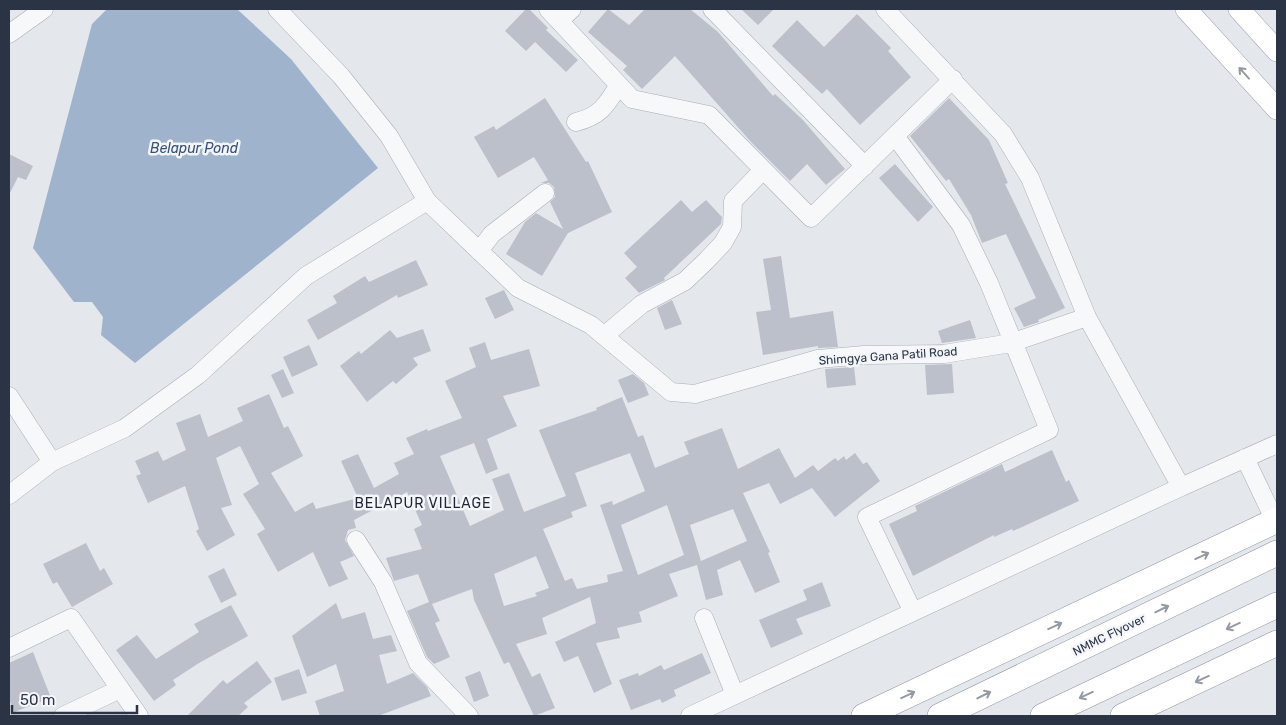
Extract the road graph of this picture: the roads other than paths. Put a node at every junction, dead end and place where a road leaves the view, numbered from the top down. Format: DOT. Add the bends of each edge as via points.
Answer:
graph roads {
  1 [pos="44,9"];
  2 [pos="278,9"];
  3 [pos="572,9"];
  4 [pos="712,9"];
  5 [pos="885,9"];
  6 [pos="1186,9"];
  7 [pos="1239,9"];
  8 [pos="553,15"];
  9 [pos="9,34"];
  10 [pos="1277,51"];
  11 [pos="953,79"];
  12 [pos="619,86"];
  13 [pos="1277,109"];
  14 [pos="576,122"];
  15 [pos="895,136"];
  16 [pos="865,166"];
  17 [pos="764,170"];
  18 [pos="545,193"];
  19 [pos="427,201"];
  20 [pos="479,251"];
  21 [pos="1087,317"];
  22 [pos="605,335"];
  23 [pos="1012,343"];
  24 [pos="9,396"];
  25 [pos="1277,444"];
  26 [pos="1246,458"];
  27 [pos="52,462"];
  28 [pos="1181,487"];
  29 [pos="9,495"];
  30 [pos="1276,521"];
  31 [pos="356,540"];
  32 [pos="1277,554"];
  33 [pos="1277,605"];
  34 [pos="913,612"];
  35 [pos="704,618"];
  36 [pos="1277,643"];
  37 [pos="9,648"];
  38 [pos="120,689"];
  39 [pos="735,695"];
  40 [pos="63,716"];
  41 [pos="139,716"];
  42 [pos="469,716"];
  43 [pos="690,716"];
  44 [pos="864,716"];
  45 [pos="940,716"];
  46 [pos="1043,716"];
  47 [pos="1123,716"];
  1 -- 9 [label="street"];
  2 -- 19 [label="street, Shimgya Gana Patil Road" via="341,76 389,136"];
  3 -- 8 [label="street"];
  4 -- 16 [label="street"];
  5 -- 11 [label="street"];
  13 -- 6 [label="main road, one-way"];
  7 -- 10 [label="main road"];
  8 -- 12 [label="street"];
  11 -- 15 [label="street"];
  11 -- 21 [label="street" via="1003,134 1030,178"];
  12 -- 14 [label="street" via="596,114"];
  12 -- 17 [label="street" via="632,99 709,114"];
  15 -- 16 [label="street"];
  15 -- 23 [label="street" via="961,225 989,283"];
  16 -- 17 [label="street" via="811,218"];
  17 -- 22 [label="street" via="733,201 732,227 723,243 706,261 685,281 642,304"];
  18 -- 20 [label="street" via="492,234"];
  19 -- 20 [label="street, Shimgya Gana Patil Road"];
  19 -- 27 [label="street" via="306,276 198,375 125,428"];
  20 -- 22 [label="street, Shimgya Gana Patil Road" via="518,288"];
  21 -- 23 [label="street, Shimgya Gana Patil Road"];
  21 -- 28 [label="street"];
  22 -- 23 [label="street, Shimgya Gana Patil Road" via="671,392 695,394 818,359 944,354"];
  23 -- 34 [label="street" via="1049,430 868,518"];
  24 -- 27 [label="street"];
  25 -- 26 [label="street"];
  26 -- 28 [label="street"];
  26 -- 30 [label="street"];
  27 -- 29 [label="street"];
  28 -- 34 [label="street"];
  44 -- 30 [label="highway, one-way"];
  31 -- 42 [label="street" via="383,582 418,663"];
  45 -- 32 [label="highway, NMMC Flyover, one-way"];
  33 -- 46 [label="highway, one-way"];
  34 -- 39 [label="street"];
  35 -- 39 [label="street"];
  36 -- 47 [label="highway, one-way"];
  37 -- 38 [label="street" via="71,618"];
  38 -- 40 [label="street"];
  38 -- 41 [label="street"];
  39 -- 43 [label="street"];
}
